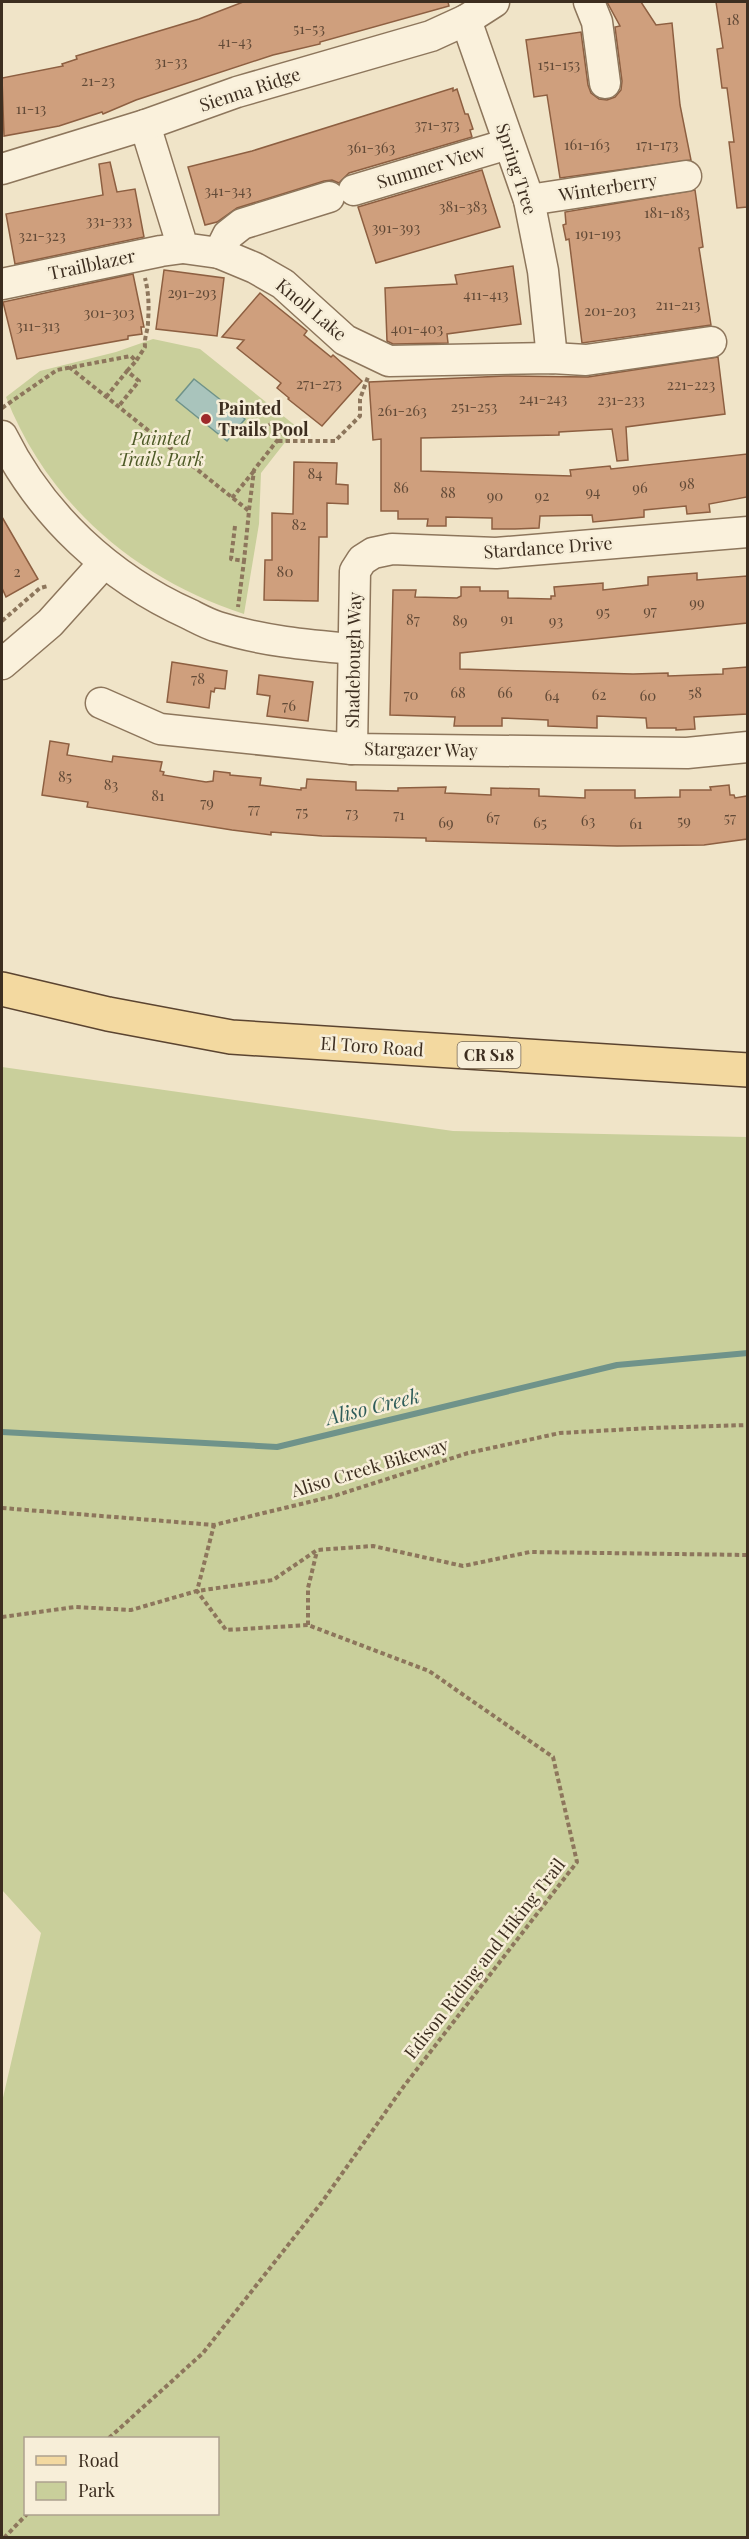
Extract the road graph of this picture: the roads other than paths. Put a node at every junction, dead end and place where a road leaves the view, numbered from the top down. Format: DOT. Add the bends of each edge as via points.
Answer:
graph roads {
  1 [pos="494,2"];
  2 [pos="589,2"];
  3 [pos="466,20"];
  4 [pos="605,82"];
  5 [pos="146,125"];
  6 [pos="508,144"];
  7 [pos="2,169"];
  8 [pos="686,176"];
  9 [pos="530,200"];
  10 [pos="183,248"];
  11 [pos="219,253"];
  12 [pos="2,284"];
  13 [pos="711,342"];
  14 [pos="552,358"];
  15 [pos="2,436"];
  16 [pos="747,532"];
  17 [pos="104,563"];
  18 [pos="355,571"];
  19 [pos="352,649"];
  20 [pos="2,664"];
  21 [pos="101,703"];
  22 [pos="747,747"];
  23 [pos="352,749"];
  24 [pos="2,989"];
  25 [pos="747,1070"];
  1 -- 3 [label="street, Sienna Ridge"];
  2 -- 4 [label="street" via="597,22"];
  3 -- 5 [label="street, Sienna Ridge" via="430,36 237,92"];
  3 -- 6 [label="street, Spring Tree"];
  5 -- 7 [label="street, Sienna Ridge"];
  5 -- 10 [label="street"];
  6 -- 9 [label="street, Spring Tree"];
  6 -- 11 [label="street, Summer View" via="242,224 228,235"];
  8 -- 9 [label="street, Winterberry"];
  9 -- 14 [label="street, Spring Tree" via="543,271"];
  10 -- 11 [label="street, Knoll Lake"];
  10 -- 12 [label="street, Trailblazer"];
  11 -- 14 [label="street, Knoll Lake" via="283,284 345,340 388,361"];
  13 -- 14 [label="street, Knoll Lake" via="586,360"];
  15 -- 17 [label="street" via="14,462 42,500"];
  16 -- 18 [label="street, Stardance Drive" via="496,553 392,549 373,553"];
  17 -- 19 [label="street" via="161,601 217,627 282,643"];
  17 -- 20 [label="street" via="50,622"];
  18 -- 19 [label="street, Shadebough Way"];
  19 -- 23 [label="street, Shadebough Way"];
  21 -- 23 [label="street, Stargazer Way" via="160,729"];
  22 -- 23 [label="street, Stargazer Way" via="687,753"];
  24 -- 25 [label="main road, El Toro Road / CR S18" via="231,1037"];
}
